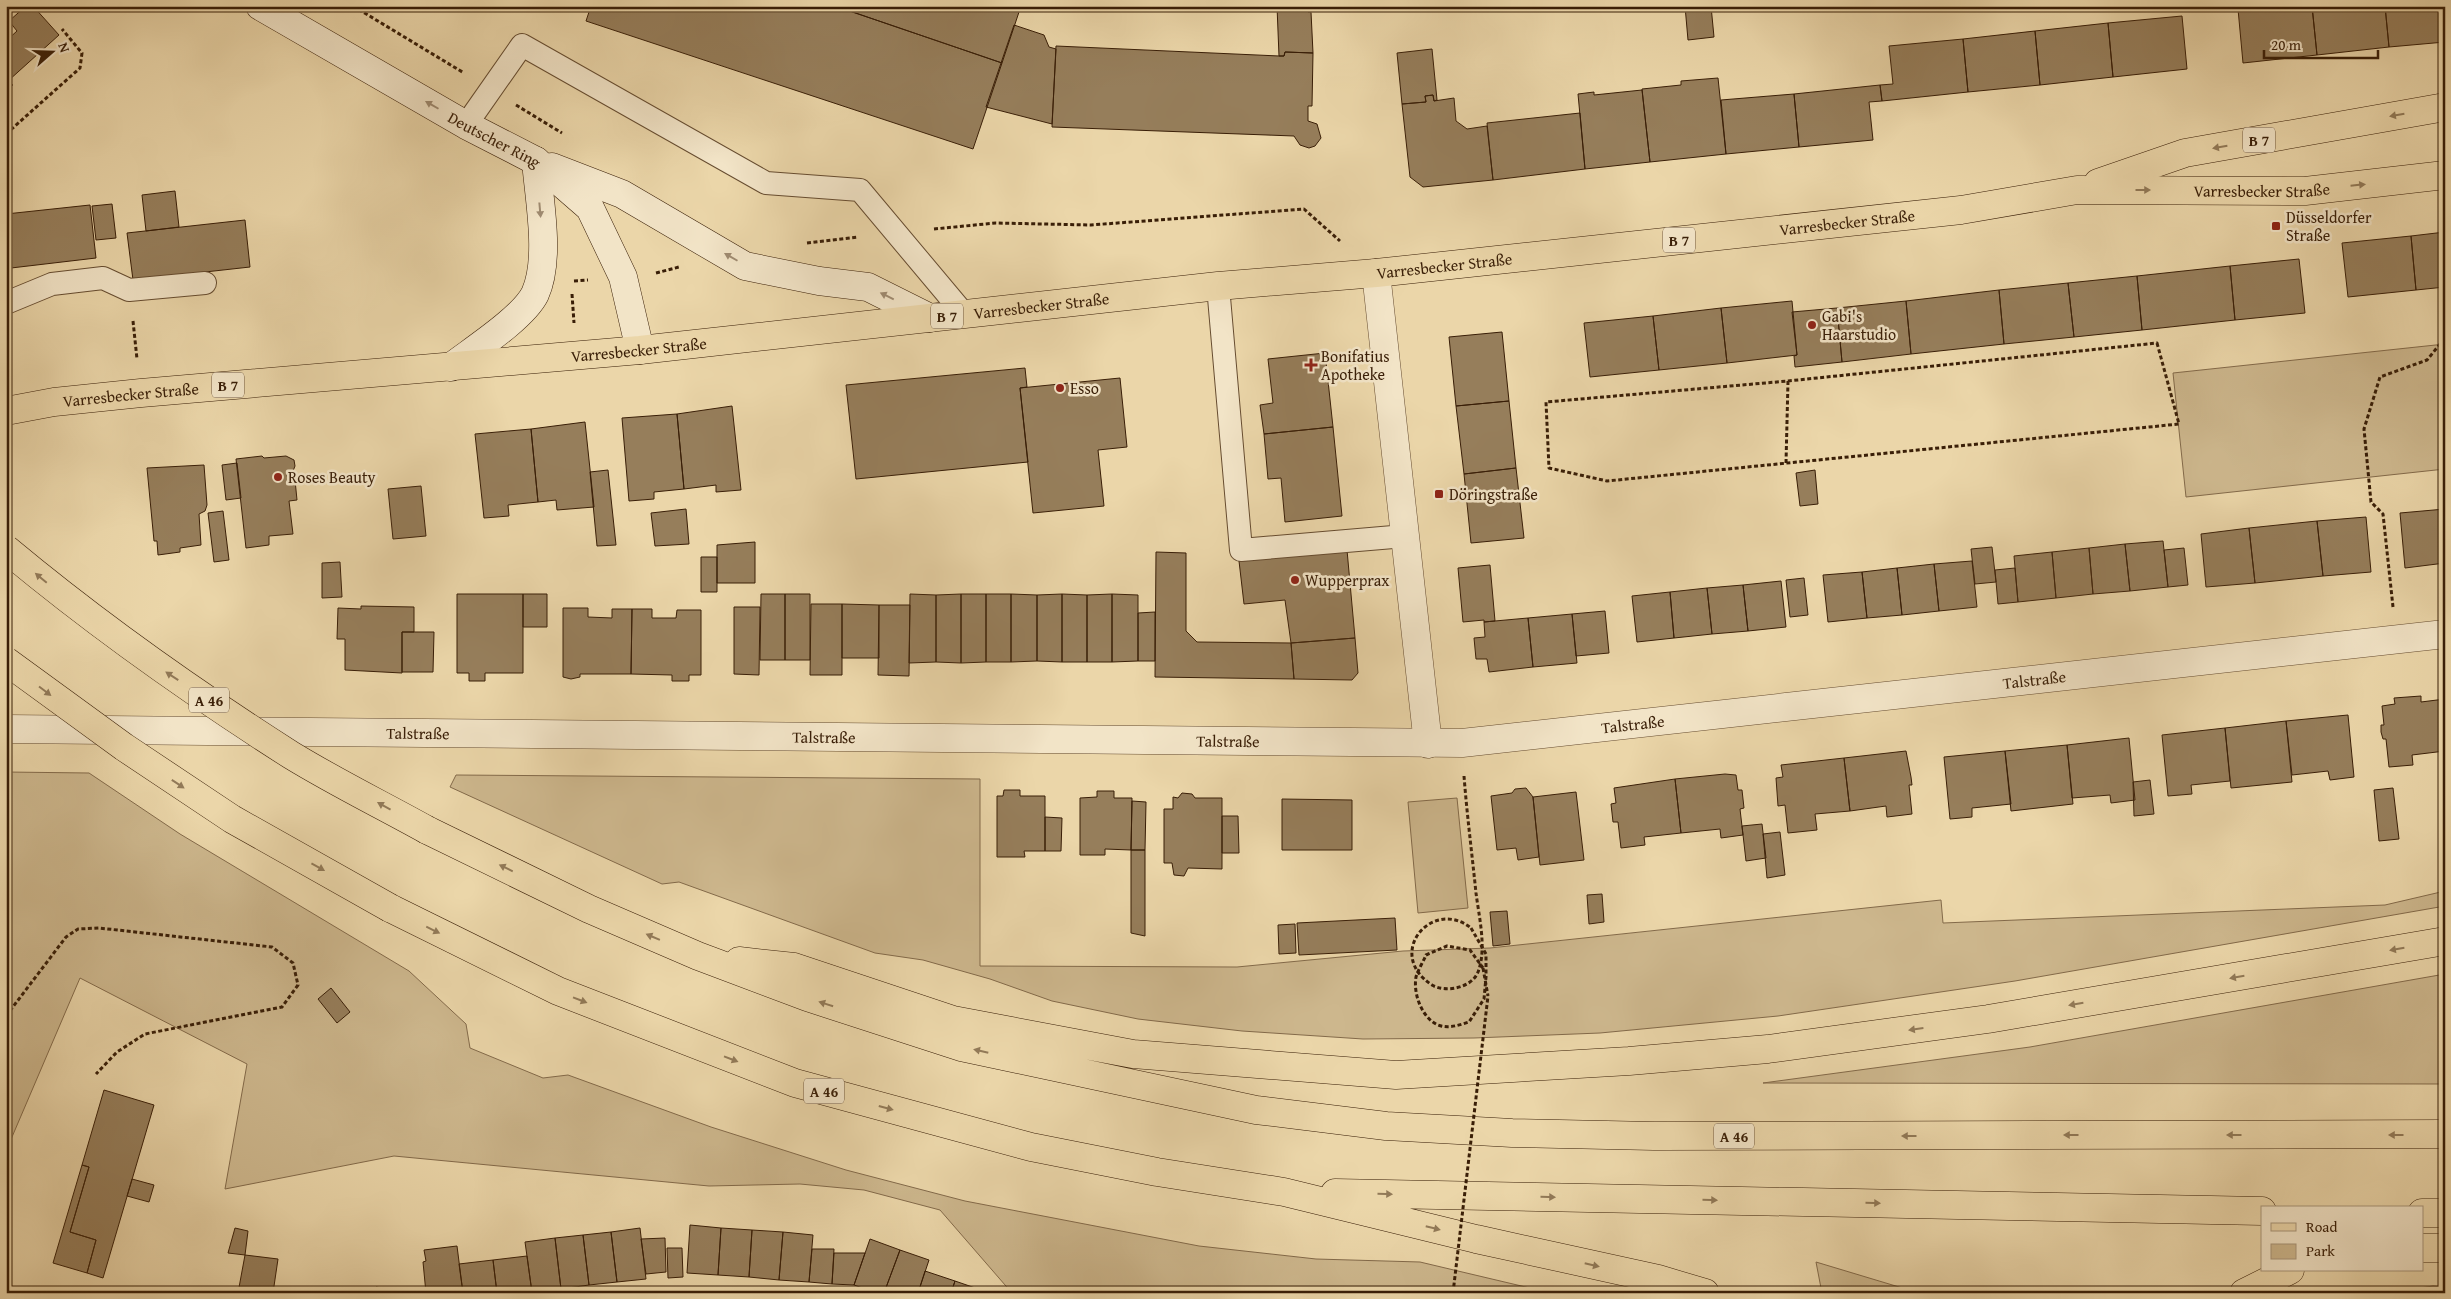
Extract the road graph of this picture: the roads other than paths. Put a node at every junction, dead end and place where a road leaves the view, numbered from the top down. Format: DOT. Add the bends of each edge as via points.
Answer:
graph roads {
  1 [pos="260,6"];
  2 [pos="2445,107"];
  3 [pos="466,125"];
  4 [pos="536,161"];
  5 [pos="2445,175"];
  6 [pos="2077,190"];
  7 [pos="1376,273"];
  8 [pos="205,283"];
  9 [pos="1218,286"];
  10 [pos="6,303"];
  11 [pos="964,314"];
  12 [pos="930,318"];
  13 [pos="640,350"];
  14 [pos="452,367"];
  15 [pos="6,411"];
  16 [pos="1405,536"];
  17 [pos="6,549"];
  18 [pos="2445,634"];
  19 [pos="6,662"];
  20 [pos="6,729"];
  21 [pos="1428,744"];
  22 [pos="2445,941"];
  23 [pos="698,956"];
  24 [pos="2445,1134"];
  25 [pos="1284,1192"];
  26 [pos="2261,1211"];
  27 [pos="2424,1213"];
  28 [pos="2445,1213"];
  29 [pos="2424,1248"];
  30 [pos="2445,1248"];
  31 [pos="2286,1272"];
  32 [pos="1705,1293"];
  33 [pos="2244,1293"];
  3 -- 1 [label="street, Deutscher Ring, one-way"];
  2 -- 6 [label="main road, Varresbecker Straße / B 7, one-way" via="2185,153"];
  3 -- 4 [label="street, Deutscher Ring"];
  3 -- 11 [label="lane" via="522,45 766,183 860,190"];
  12 -- 4 [label="street, one-way" via="868,287 745,266 622,194"];
  4 -- 13 [label="street, Deutscher Ring" via="590,208 623,277"];
  4 -- 14 [label="street, one-way" via="544,254 534,294 511,321"];
  6 -- 5 [label="main road, Varresbecker Straße / B 7, one-way" via="2305,191"];
  6 -- 7 [label="main road, Varresbecker Straße / B 7" via="1961,210"];
  7 -- 9 [label="main road, Varresbecker Straße / B 7"];
  7 -- 16 [label="street"];
  8 -- 10 [label="lane" via="130,290 103,278 52,284"];
  9 -- 11 [label="main road, Varresbecker Straße / B 7"];
  9 -- 16 [label="lane" via="1241,550"];
  11 -- 12 [label="main road, Varresbecker Straße / B 7"];
  12 -- 13 [label="main road, Varresbecker Straße / B 7"];
  13 -- 14 [label="main road, Varresbecker Straße / B 7"];
  14 -- 15 [label="main road, Varresbecker Straße / B 7" via="141,393 54,402"];
  16 -- 21 [label="street"];
  23 -- 17 [label="main road, A 46, one-way, bridge" via="589,909 427,830 293,756 158,666"];
  18 -- 21 [label="street, Talstraße" via="1462,743"];
  19 -- 25 [label="main road, A 46, one-way, bridge" via="232,819 390,908 558,992 795,1084 1031,1147 1157,1172"];
  20 -- 21 [label="street, Talstraße"];
  22 -- 23 [label="main road, one-way" via="1988,1019 1768,1049 1396,1075 1133,1054 953,1020 794,967"];
  24 -- 23 [label="main road, A 46, one-way" via="1654,1136 1386,1126 1256,1110 961,1047 807,997"];
  25 -- 26 [label="main road, A 46, one-way"];
  25 -- 32 [label="main road, one-way" via="1658,1279"];
  27 -- 28 [label="main road"];
  29 -- 30 [label="main road"];
  31 -- 33 [label="main road"];
}
